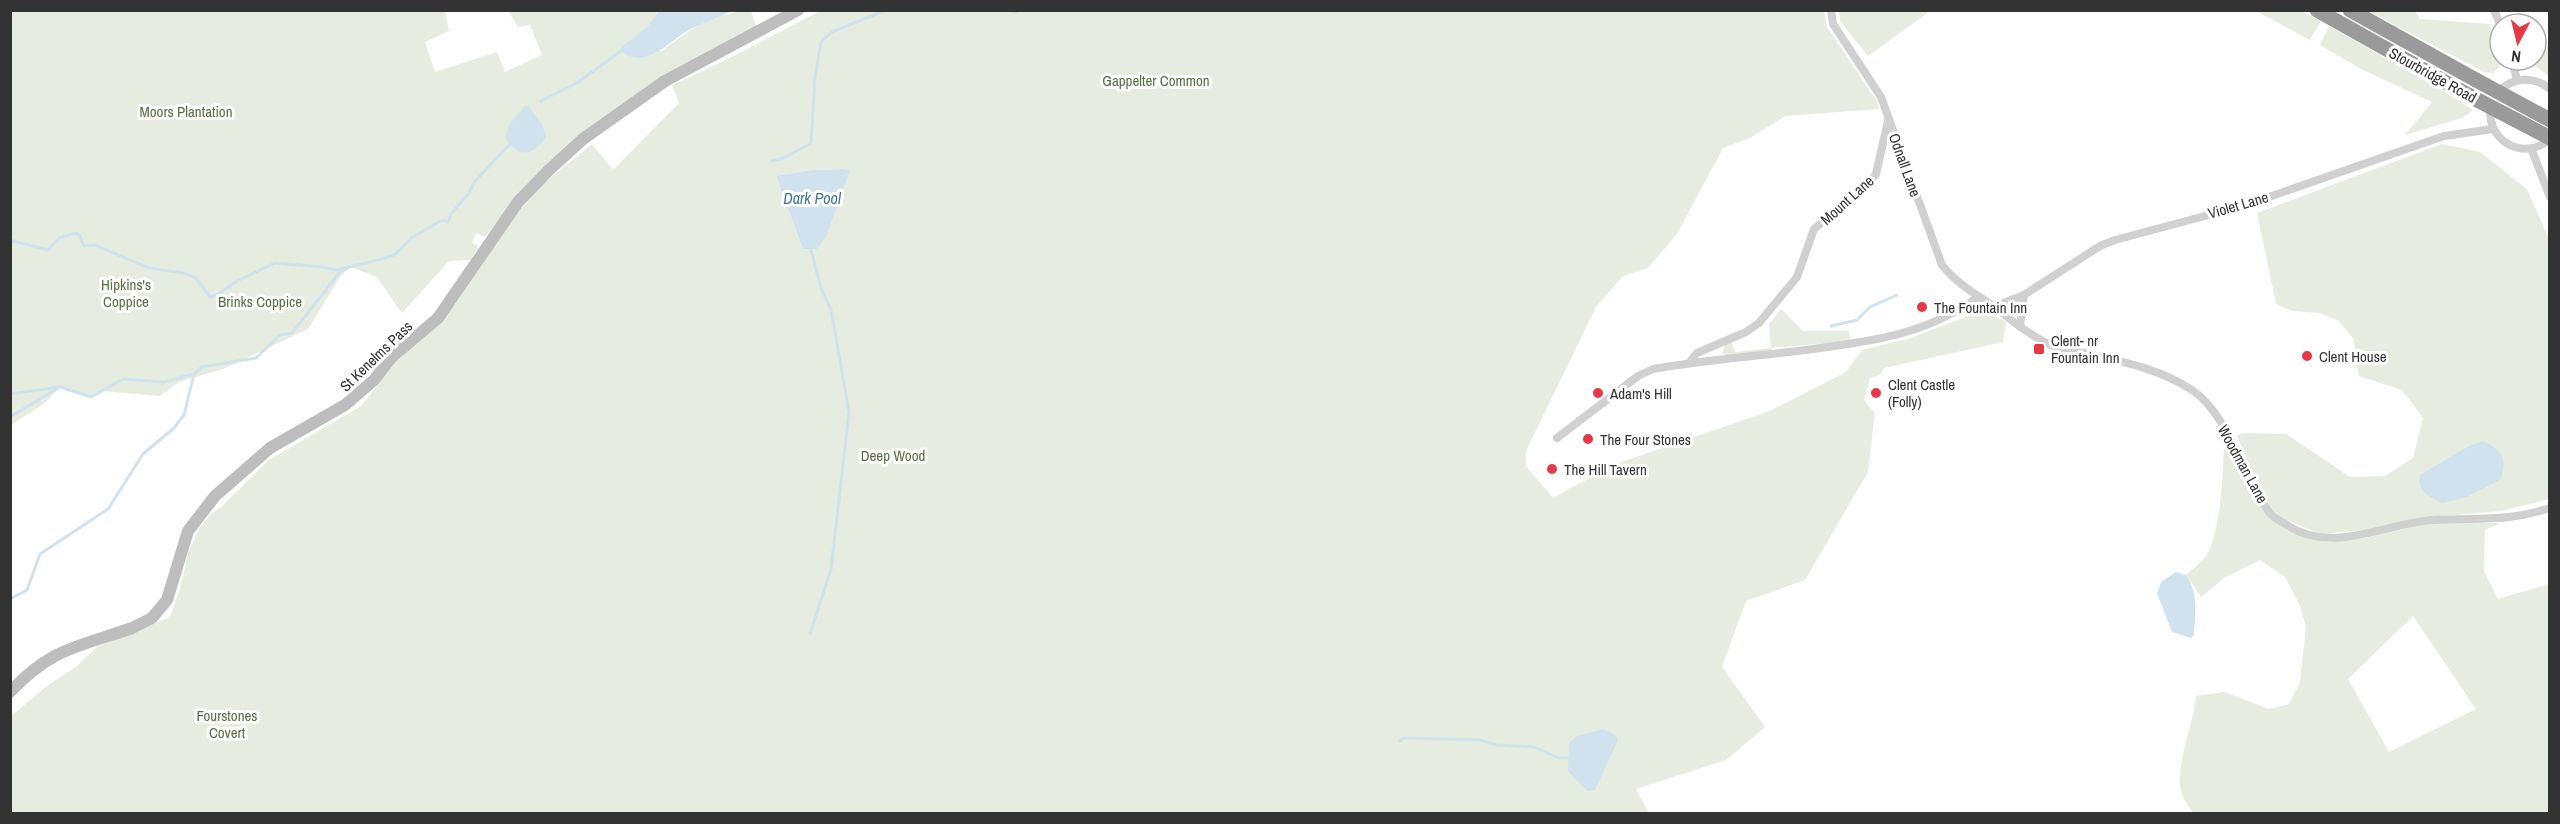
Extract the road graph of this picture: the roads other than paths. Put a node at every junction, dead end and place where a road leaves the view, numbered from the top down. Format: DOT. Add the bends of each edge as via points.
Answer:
graph roads {
  1 [pos="798,10"];
  2 [pos="1831,10"];
  3 [pos="2317,10"];
  4 [pos="2350,10"];
  5 [pos="2515,72"];
  6 [pos="2517,80"];
  7 [pos="2550,89"];
  8 [pos="2550,120"];
  9 [pos="1888,121"];
  10 [pos="2493,129"];
  11 [pos="2550,138"];
  12 [pos="2531,148"];
  13 [pos="2550,197"];
  14 [pos="2024,296"];
  15 [pos="1978,297"];
  16 [pos="1993,307"];
  17 [pos="2020,327"];
  18 [pos="1718,343"];
  19 [pos="1722,360"];
  20 [pos="1689,363"];
  21 [pos="1557,438"];
  22 [pos="2550,508"];
  23 [pos="10,692"];
  1 -- 23 [label="street, St Kenelms Pass" via="665,81 583,139 518,202 438,318 392,357 368,386 345,405 270,448 215,496 188,531 175,581 160,610 143,624 62,651"];
  2 -- 9 [label="street, Odnall Lane" via="1833,24 1881,97"];
  3 -- 11 [label="highway, Stourbridge Road, bridge"];
  4 -- 8 [label="highway, Stourbridge Road, bridge"];
  5 -- 6 [label="street"];
  6 -- 7 [label="street" via="2533,80"];
  6 -- 10 [label="street" via="2503,87 2493,99"];
  9 -- 15 [label="street, Odnall Lane" via="1942,264 1955,280"];
  9 -- 18 [label="street, Mount Lane" via="1876,174 1866,187 1814,229 1797,277 1759,323"];
  10 -- 12 [label="street" via="2510,146"];
  10 -- 14 [label="street, Violet Lane" via="2444,136 2246,205 2115,240"];
  11 -- 12 [label="street"];
  12 -- 13 [label="street"];
  14 -- 16 [label="street, Violet Lane"];
  14 -- 17 [label="street"];
  15 -- 16 [label="street, Odnall Lane"];
  15 -- 19 [label="street" via="1955,313 1921,328 1880,340"];
  16 -- 17 [label="street, Woodman Lane"];
  17 -- 22 [label="street, Woodman Lane" via="2050,345 2152,370 2193,390 2227,432 2271,514 2302,534 2319,538 2365,534 2431,520 2499,520"];
  18 -- 19 [label="street"];
  18 -- 20 [label="street, Mount Lane" via="1697,353"];
  19 -- 20 [label="street"];
  20 -- 21 [label="street" via="1653,369 1638,376"];
}
